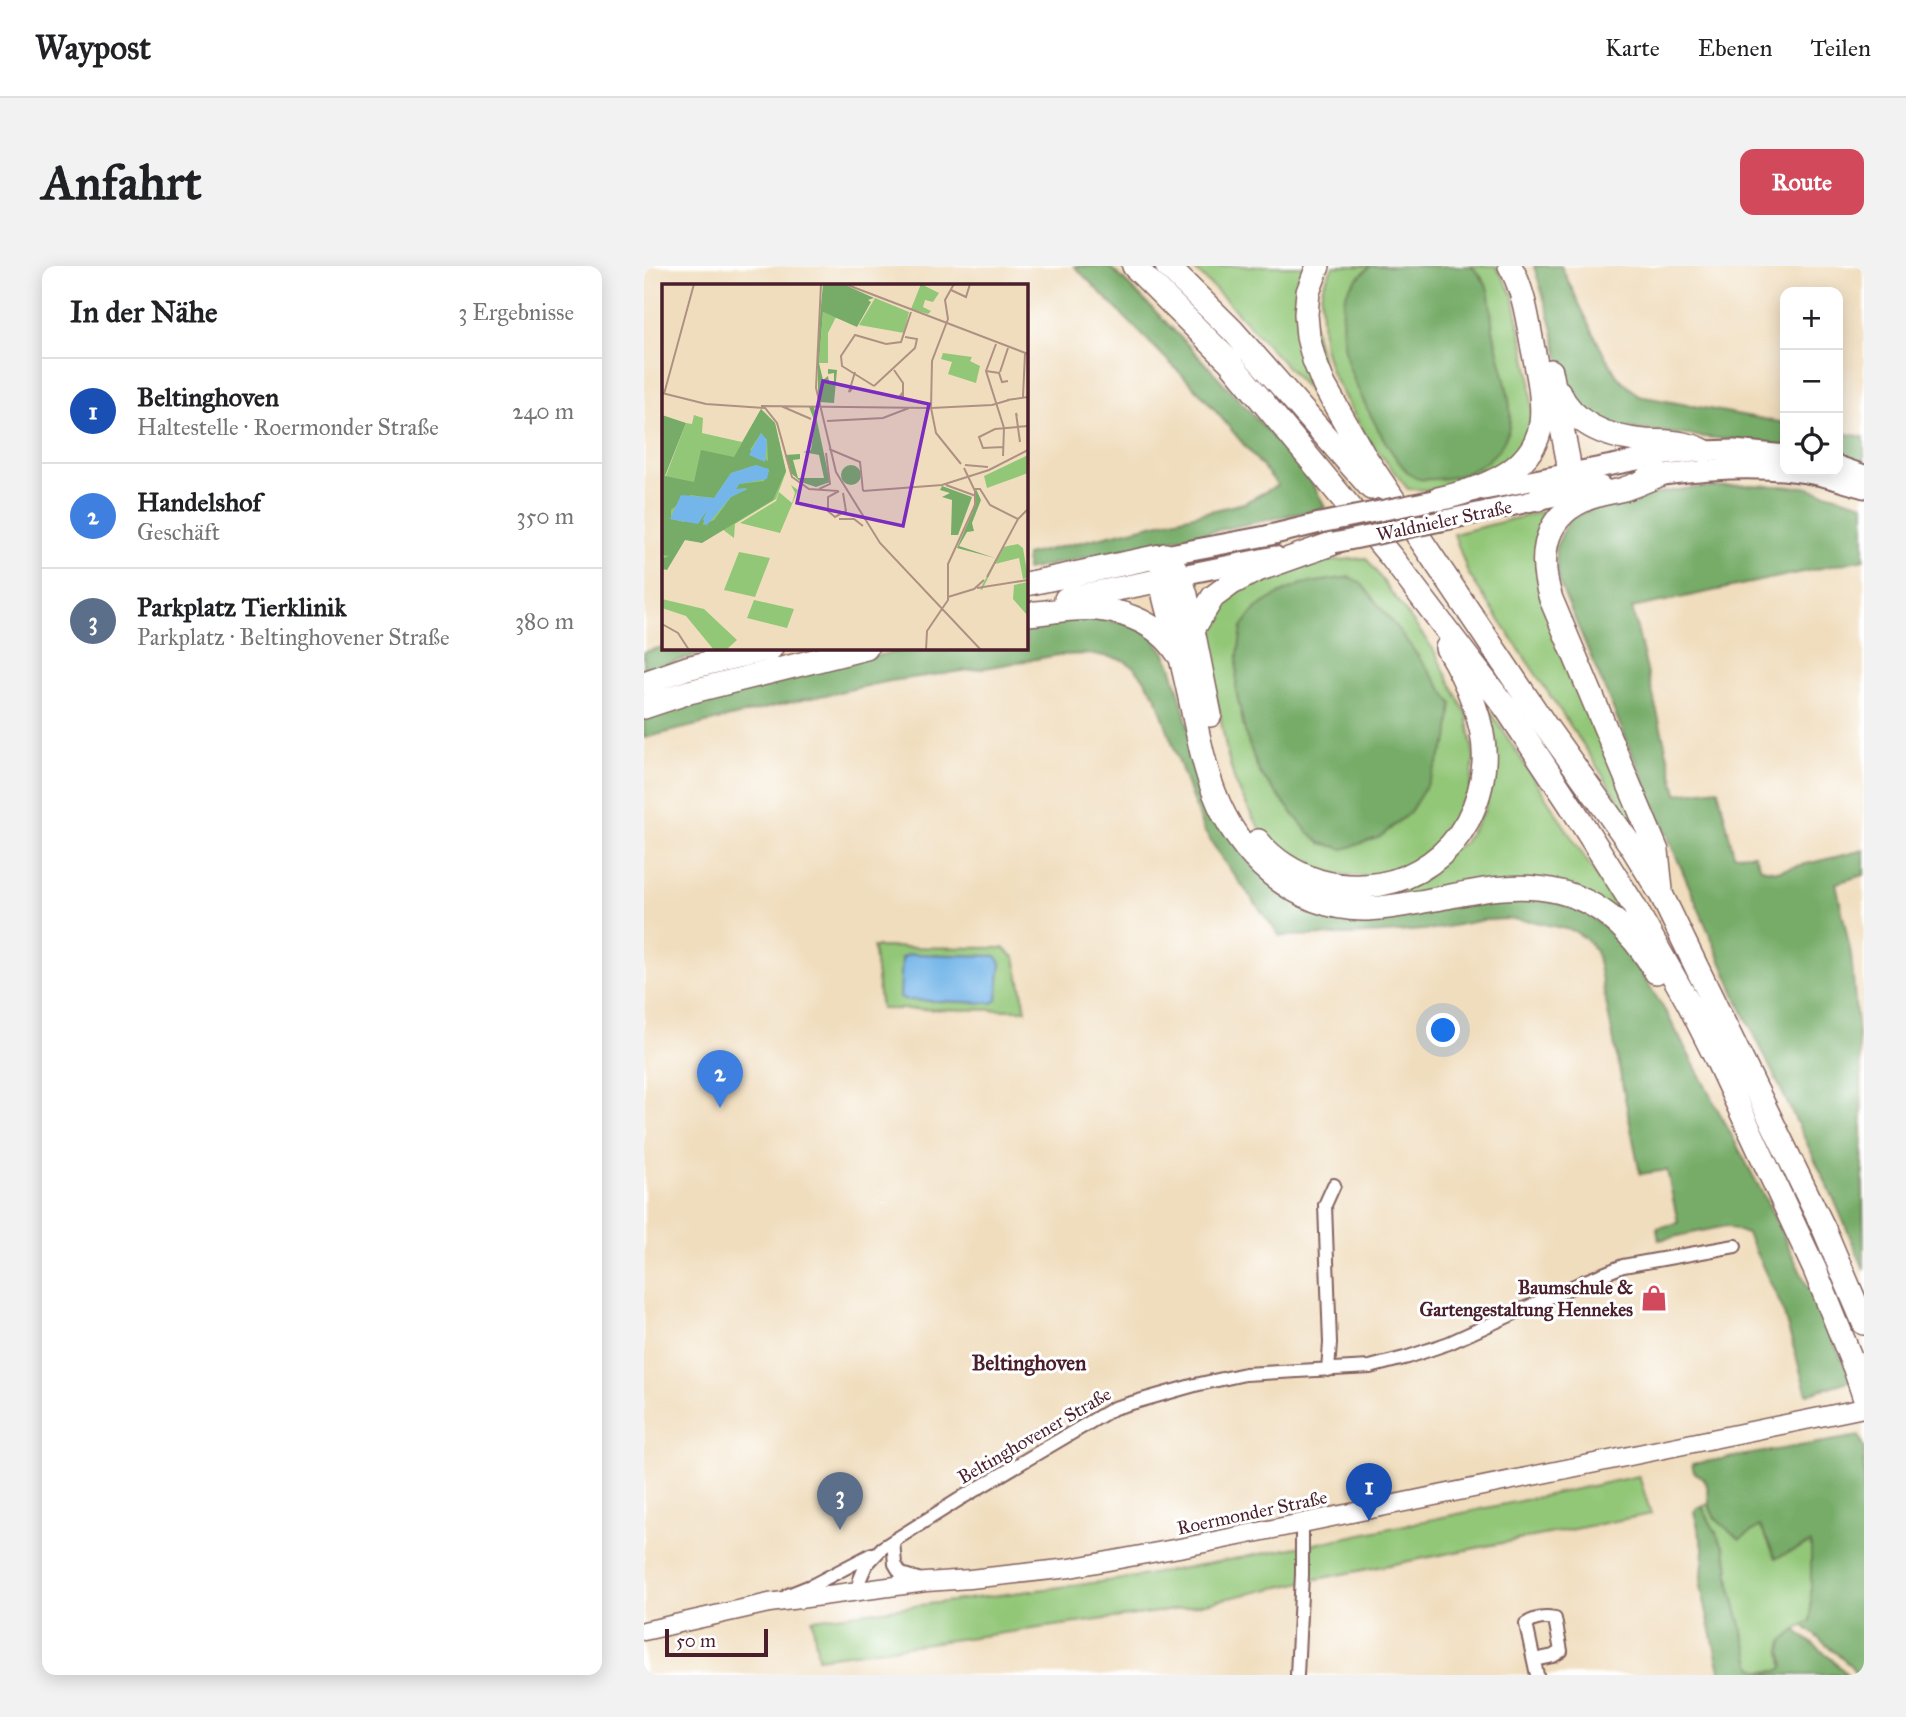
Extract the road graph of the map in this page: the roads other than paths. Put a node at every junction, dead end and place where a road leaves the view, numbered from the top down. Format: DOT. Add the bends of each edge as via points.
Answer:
graph roads {
  1 [pos="1134,266"];
  2 [pos="1167,266"];
  3 [pos="1318,266"];
  4 [pos="1510,266"];
  5 [pos="1524,266"];
  6 [pos="1552,378"];
  7 [pos="1704,451"];
  8 [pos="1780,455"];
  9 [pos="1843,468"];
  10 [pos="1569,474"];
  11 [pos="1660,475"];
  12 [pos="1864,475"];
  13 [pos="1864,488"];
  14 [pos="1539,499"];
  15 [pos="1441,506"];
  16 [pos="1334,543"];
  17 [pos="1165,555"];
  18 [pos="1392,558"];
  19 [pos="1444,572"];
  20 [pos="1171,578"];
  21 [pos="1027,584"];
  22 [pos="1027,611"];
  23 [pos="1027,611"];
  24 [pos="1192,631"];
  25 [pos="767,649"];
  26 [pos="862,649"];
  27 [pos="1182,660"];
  28 [pos="644,683"];
  29 [pos="644,707"];
  30 [pos="1662,896"];
  31 [pos="1717,1060"];
  32 [pos="1334,1185"];
  33 [pos="1735,1246"];
  34 [pos="1864,1323"];
  35 [pos="1328,1370"];
  36 [pos="1864,1396"];
  37 [pos="1864,1408"];
  38 [pos="1302,1522"];
  39 [pos="887,1545"];
  40 [pos="926,1582"];
  41 [pos="858,1590"];
  42 [pos="769,1603"];
  43 [pos="644,1630"];
  44 [pos="1534,1660"];
  45 [pos="1297,1675"];
  46 [pos="1537,1675"];
  1 -- 18 [label="highway" via="1228,361"];
  2 -- 19 [label="highway" via="1233,331"];
  3 -- 19 [label="highway" via="1306,314 1314,360 1363,454"];
  4 -- 15 [label="highway" via="1539,381 1542,413 1538,435 1529,453 1509,473"];
  5 -- 6 [label="highway"];
  6 -- 7 [label="highway" via="1567,406 1590,426 1611,436 1684,444"];
  6 -- 10 [label="highway"];
  7 -- 8 [label="main road, Waldnieler Straße"];
  7 -- 10 [label="main road, Waldnieler Straße"];
  9 -- 12 [label="main road"];
  10 -- 14 [label="highway"];
  10 -- 15 [label="main road, Waldnieler Straße"];
  11 -- 13 [label="main road, Waldnieler Straße" via="1720,469 1780,471"];
  11 -- 14 [label="main road, Waldnieler Straße"];
  11 -- 30 [label="highway" via="1568,509 1549,536 1543,567 1551,599 1657,851"];
  14 -- 15 [label="main road, Waldnieler Straße"];
  15 -- 16 [label="main road, Waldnieler Straße, bridge" via="1385,532"];
  15 -- 17 [label="main road, Waldnieler Straße, bridge" via="1369,513"];
  16 -- 20 [label="main road, Waldnieler Straße"];
  16 -- 24 [label="highway" via="1232,583 1213,597"];
  17 -- 20 [label="highway"];
  17 -- 21 [label="highway, Waldnieler Straße"];
  18 -- 24 [label="highway" via="1454,660 1474,704 1485,761 1481,791 1462,831 1433,862 1386,884 1349,887 1294,871 1261,845 1247,827 1225,780"];
  18 -- 31 [label="highway" via="1506,709 1571,806 1634,906"];
  19 -- 30 [label="highway"];
  20 -- 22 [label="highway, Waldnieler Straße"];
  20 -- 24 [label="highway" via="1186,595"];
  20 -- 27 [label="highway"];
  23 -- 27 [label="highway" via="1087,609 1132,617 1163,635"];
  25 -- 28 [label="highway"];
  26 -- 29 [label="highway"];
  27 -- 31 [label="highway" via="1214,792 1242,846 1268,873 1290,889 1334,906 1362,909 1513,887 1544,888 1587,901 1633,939"];
  30 -- 34 [label="highway" via="1819,1217"];
  31 -- 36 [label="highway" via="1815,1270"];
  32 -- 35 [label="street" via="1325,1205"];
  33 -- 35 [label="street, Beltinghovener Straße" via="1623,1266 1449,1343 1370,1367"];
  35 -- 39 [label="street, Beltinghovener Straße" via="1245,1374 1114,1408"];
  37 -- 38 [label="main road, Roermonder Straße"];
  38 -- 40 [label="main road, Roermonder Straße" via="1070,1568"];
  38 -- 45 [label="street"];
  39 -- 40 [label="street" via="901,1574"];
  39 -- 41 [label="street, Beltinghovener Straße" via="866,1565"];
  39 -- 42 [label="street, Beltinghovener Straße"];
  40 -- 41 [label="main road, Roermonder Straße"];
  41 -- 42 [label="main road, Roermonder Straße"];
  42 -- 43 [label="main road, Roermonder Straße"];
  44 -- 46 [label="street"];
}
